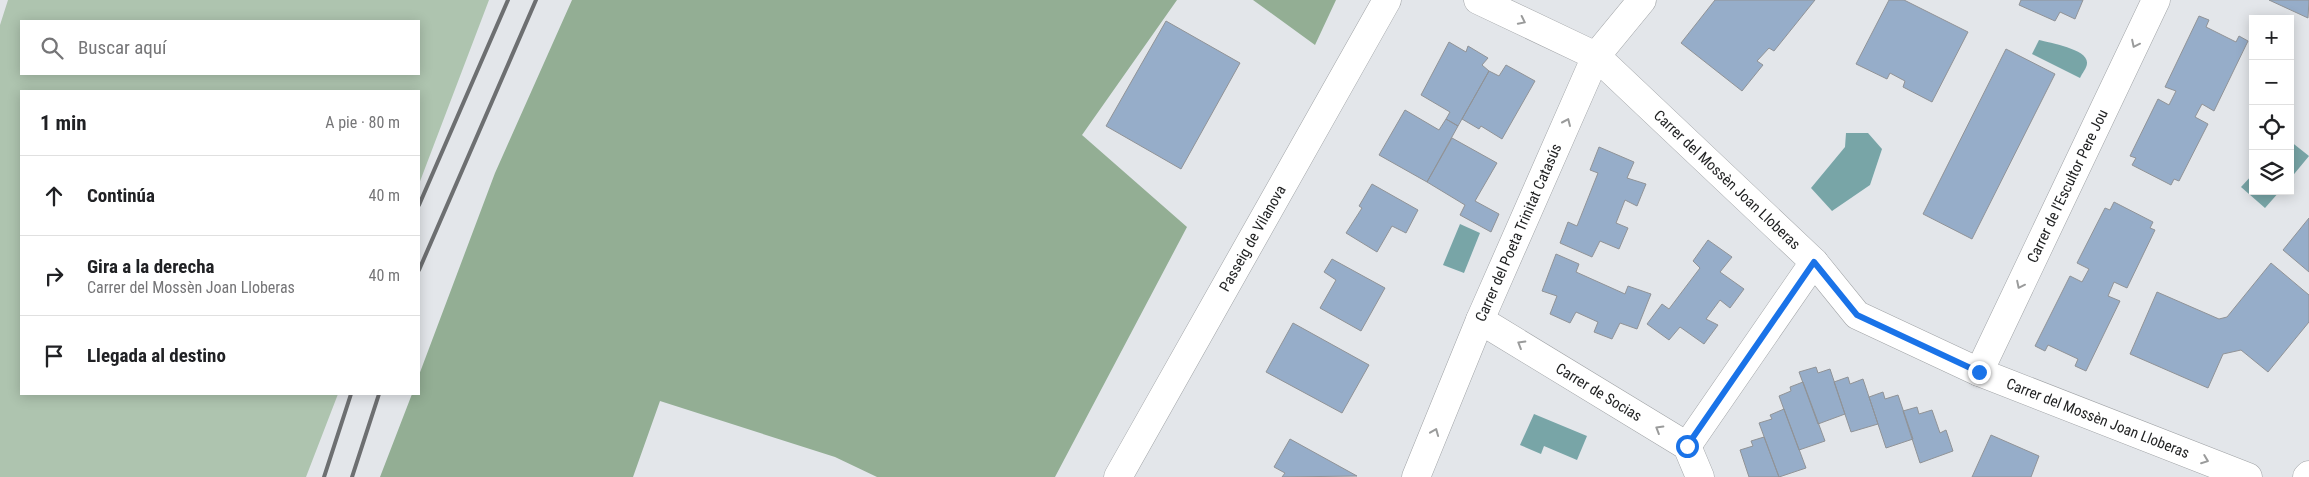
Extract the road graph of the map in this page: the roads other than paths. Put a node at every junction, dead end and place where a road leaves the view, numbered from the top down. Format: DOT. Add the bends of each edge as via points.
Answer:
graph roads {
  1 [pos="1387,0"];
  2 [pos="1478,0"];
  3 [pos="1642,0"];
  4 [pos="2156,0"];
  5 [pos="1596,56"];
  6 [pos="1814,262"];
  7 [pos="1480,320"];
  8 [pos="1979,372"];
  9 [pos="1687,446"];
  10 [pos="1118,477"];
  11 [pos="1416,477"];
  12 [pos="1700,477"];
  13 [pos="2248,477"];
  1 -- 10 [label="street, Passeig de Vilanova"];
  2 -- 5 [label="street, Carrer del Mossèn Joan Lloberas, one-way"];
  3 -- 5 [label="street, Carrer del Poeta Trinitat Catasús"];
  4 -- 8 [label="street, Carrer de l'Escultor Pere Jou, one-way"];
  5 -- 6 [label="street, Carrer del Mossèn Joan Lloberas"];
  7 -- 5 [label="street, Carrer del Poeta Trinitat Catasús, one-way"];
  6 -- 8 [label="street, Carrer del Mossèn Joan Lloberas" via="1857,315"];
  6 -- 9 [label="street"];
  9 -- 7 [label="street, Carrer de Socias, one-way"];
  11 -- 7 [label="street, Carrer del Poeta Trinitat Catasús, one-way"];
  8 -- 13 [label="street, Carrer del Mossèn Joan Lloberas, one-way"];
  9 -- 12 [label="street"];
}
